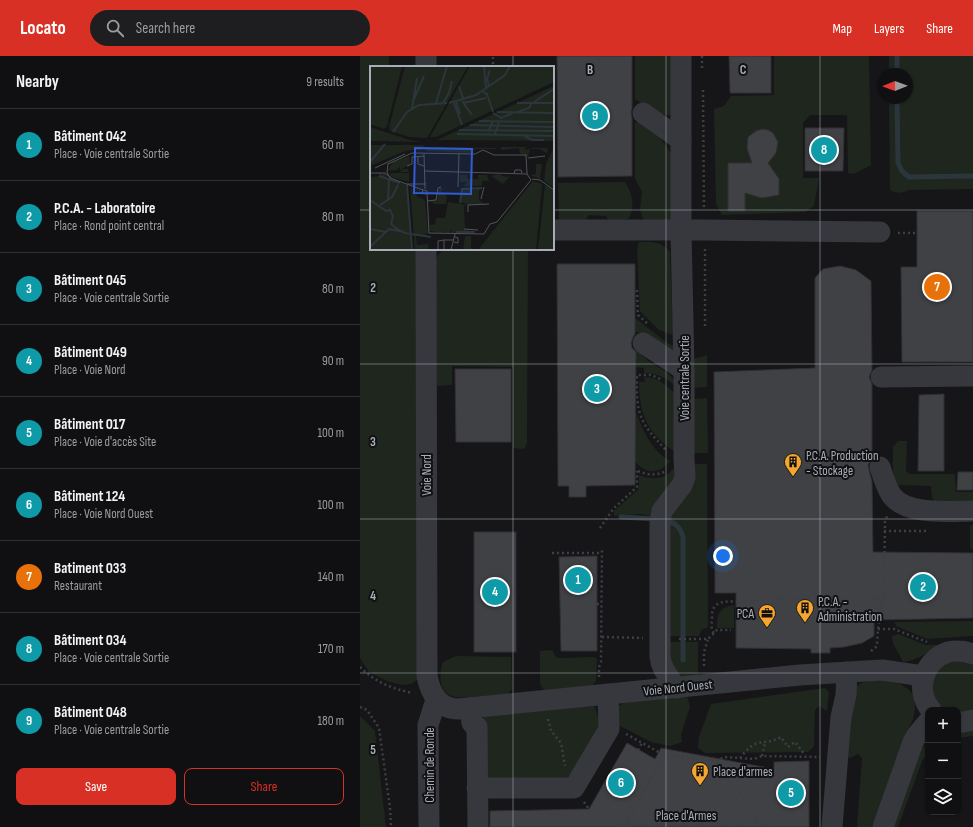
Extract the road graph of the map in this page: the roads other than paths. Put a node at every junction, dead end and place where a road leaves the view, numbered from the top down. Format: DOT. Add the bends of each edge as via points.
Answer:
graph roads {
  1 [pos="681,56"];
  2 [pos="643,113"];
  3 [pos="681,140"];
  4 [pos="554,230"];
  5 [pos="681,230"];
  6 [pos="888,233"];
  7 [pos="426,250"];
  8 [pos="647,334"];
  9 [pos="684,370"];
  10 [pos="973,376"];
  11 [pos="881,377"];
  12 [pos="880,467"];
  13 [pos="973,511"];
  14 [pos="973,654"];
  15 [pos="847,672"];
  16 [pos="923,676"];
  17 [pos="604,687"];
  18 [pos="676,688"];
  19 [pos="436,700"];
  20 [pos="928,707"];
  21 [pos="470,708"];
  22 [pos="973,720"];
  23 [pos="961,722"];
  24 [pos="925,726"];
  25 [pos="477,788"];
  26 [pos="429,827"];
  27 [pos="478,827"];
  28 [pos="832,827"];
  29 [pos="883,827"];
  1 -- 3 [label="street, Voie centrale Sortie"];
  2 -- 3 [label="street"];
  3 -- 5 [label="street, Voie centrale Sortie"];
  4 -- 5 [label="street"];
  5 -- 6 [label="street"];
  5 -- 9 [label="street, Voie centrale Sortie"];
  7 -- 19 [label="street, Voie Nord" via="427,676 430,690"];
  8 -- 9 [label="street"];
  9 -- 18 [label="street, Voie centrale Sortie" via="685,477 682,485 662,510 660,519 660,657 661,664"];
  10 -- 11 [label="street"];
  12 -- 13 [label="street" via="893,497 905,505 924,511"];
  14 -- 16 [label="street" via="961,651 939,656 930,664"];
  15 -- 16 [label="street, Voie Nord Ouest" via="882,670"];
  15 -- 18 [label="street, Voie Nord Ouest"];
  15 -- 28 [label="street"];
  16 -- 20 [label="street" via="923,696"];
  17 -- 18 [label="street, Voie Nord Ouest"];
  17 -- 21 [label="street, Voie Nord Ouest"];
  17 -- 25 [label="street" via="609,729 574,788"];
  19 -- 21 [label="street, Voie Nord Ouest" via="452,709"];
  19 -- 26 [label="street, Chemin de Ronde" via="428,725"];
  21 -- 25 [label="street" via="472,723 477,727"];
  22 -- 23 [label="street"];
  24 -- 29 [label="street" via="913,742"];
  25 -- 27 [label="street"];
}
